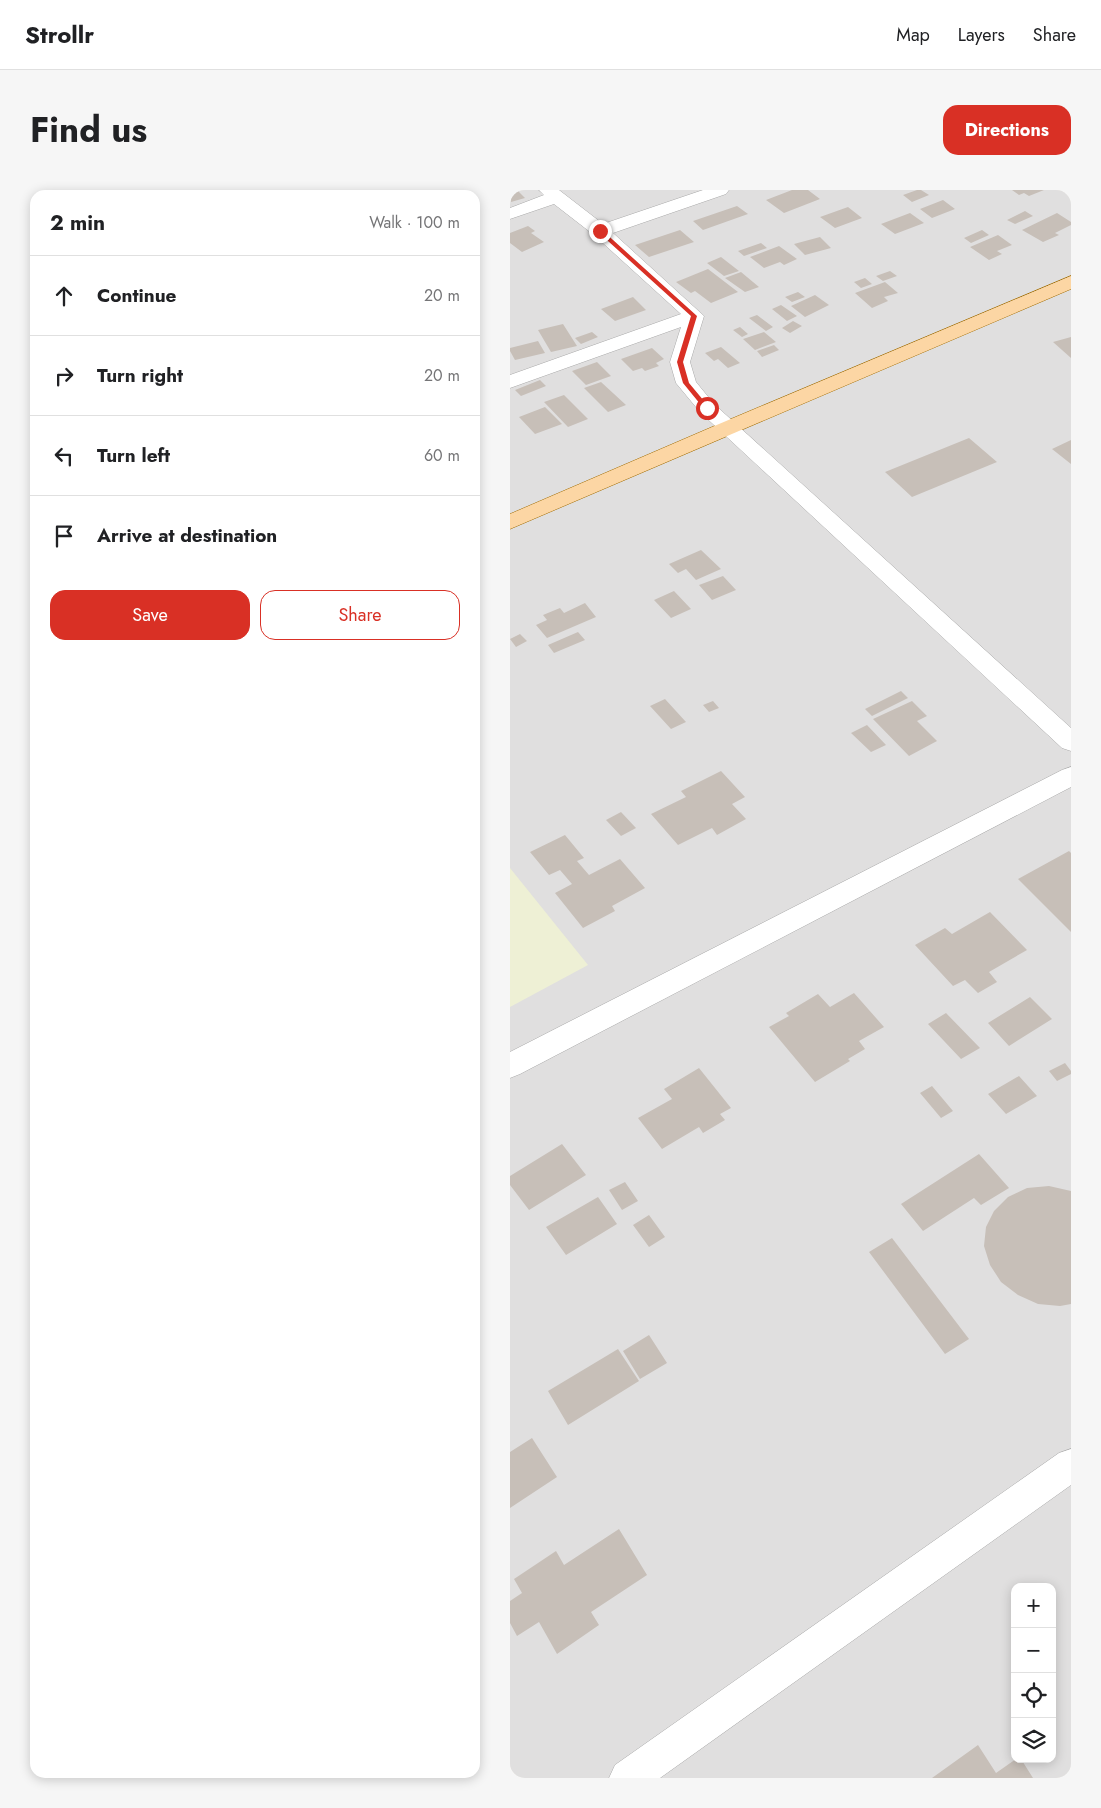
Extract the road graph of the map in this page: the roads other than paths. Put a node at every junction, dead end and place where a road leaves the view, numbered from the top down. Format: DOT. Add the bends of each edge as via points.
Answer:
graph roads {
  1 [pos="720,190"];
  2 [pos="552,194"];
  3 [pos="510,214"];
  4 [pos="600,231"];
  5 [pos="1071,282"];
  6 [pos="694,316"];
  7 [pos="510,382"];
  8 [pos="726,428"];
  9 [pos="510,522"];
  10 [pos="1071,742"];
  11 [pos="1071,776"];
  12 [pos="510,1066"];
  13 [pos="1071,1465"];
  14 [pos="628,1778"];
  1 -- 4 [label="street"];
  2 -- 3 [label="street"];
  2 -- 4 [label="street"];
  4 -- 6 [label="street"];
  5 -- 8 [label="main road"];
  6 -- 7 [label="street"];
  6 -- 8 [label="street" via="680,362 686,383"];
  8 -- 9 [label="main road"];
  8 -- 10 [label="street"];
  11 -- 12 [label="street"];
  13 -- 14 [label="street"];
}
